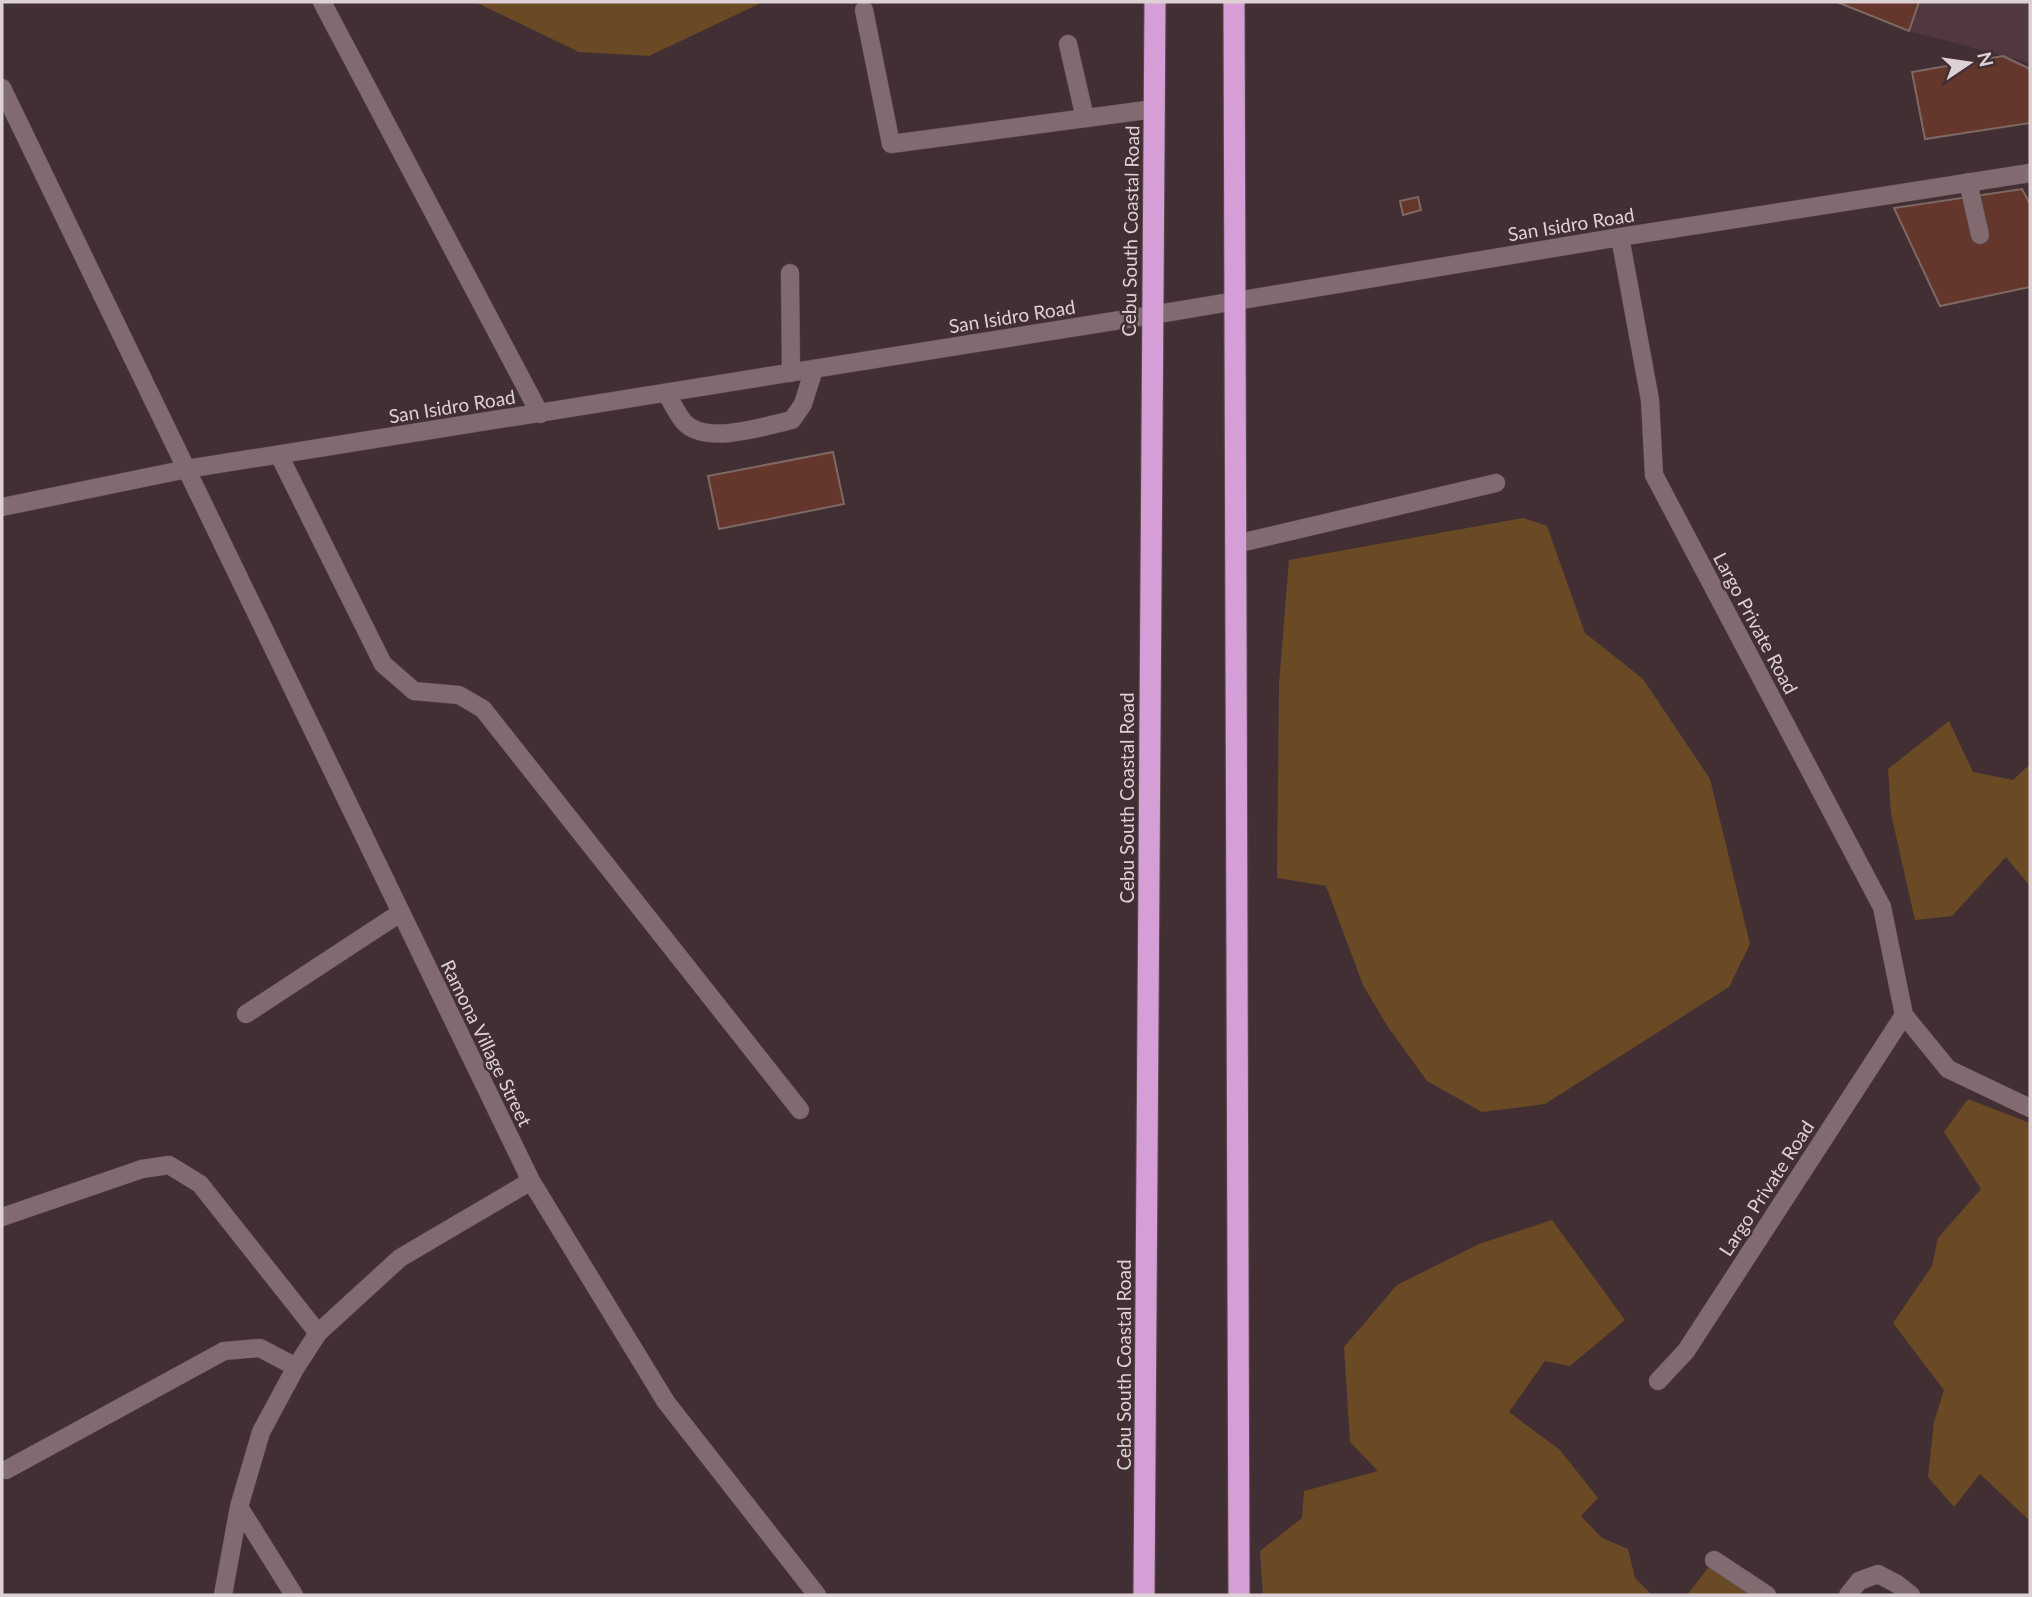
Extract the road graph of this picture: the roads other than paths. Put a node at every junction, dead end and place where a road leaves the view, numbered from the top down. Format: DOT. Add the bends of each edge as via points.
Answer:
graph roads {
  1 [pos="322,2"];
  2 [pos="1155,2"];
  3 [pos="1234,2"];
  4 [pos="864,10"];
  5 [pos="1068,44"];
  6 [pos="2,88"];
  7 [pos="1154,109"];
  8 [pos="1085,118"];
  9 [pos="2030,173"];
  10 [pos="1968,182"];
  11 [pos="1980,235"];
  12 [pos="1620,237"];
  13 [pos="790,273"];
  14 [pos="1234,301"];
  15 [pos="1152,315"];
  16 [pos="814,369"];
  17 [pos="791,373"];
  18 [pos="666,393"];
  19 [pos="540,414"];
  20 [pos="279,455"];
  21 [pos="187,470"];
  22 [pos="1496,484"];
  23 [pos="2,507"];
  24 [pos="1236,544"];
  25 [pos="400,913"];
  26 [pos="246,1014"];
  27 [pos="1904,1015"];
  28 [pos="2030,1108"];
  29 [pos="800,1110"];
  30 [pos="531,1181"];
  31 [pos="2,1217"];
  32 [pos="318,1333"];
  33 [pos="296,1367"];
  34 [pos="1658,1381"];
  35 [pos="6,1470"];
  36 [pos="239,1507"];
  37 [pos="1714,1560"];
  38 [pos="223,1595"];
  39 [pos="294,1595"];
  40 [pos="817,1595"];
  41 [pos="1144,1595"];
  42 [pos="1239,1595"];
  43 [pos="1767,1595"];
  44 [pos="1848,1595"];
  45 [pos="1910,1595"];
  1 -- 19 [label="street"];
  2 -- 7 [label="highway, Cebu South Coastal Road"];
  3 -- 14 [label="highway"];
  4 -- 8 [label="street" via="891,144"];
  5 -- 8 [label="street"];
  6 -- 21 [label="street, Ramona Village Street"];
  7 -- 8 [label="street"];
  7 -- 15 [label="highway, Cebu South Coastal Road"];
  9 -- 10 [label="street, San Isidro Road"];
  10 -- 11 [label="street"];
  10 -- 12 [label="street, San Isidro Road"];
  12 -- 14 [label="street, San Isidro Road"];
  12 -- 27 [label="street, Largo Private Road" via="1650,400 1654,475 1882,907"];
  13 -- 17 [label="street"];
  14 -- 15 [label="street, San Isidro Road"];
  14 -- 24 [label="highway"];
  15 -- 16 [label="street, San Isidro Road"];
  15 -- 41 [label="highway, Cebu South Coastal Road"];
  16 -- 17 [label="street, San Isidro Road"];
  16 -- 18 [label="street" via="803,404 792,420 748,430 711,435 685,424"];
  17 -- 18 [label="street, San Isidro Road"];
  18 -- 19 [label="street, San Isidro Road"];
  19 -- 20 [label="street, San Isidro Road"];
  20 -- 21 [label="street, San Isidro Road"];
  20 -- 29 [label="street" via="383,664 414,691 459,695 483,709"];
  21 -- 23 [label="street, San Isidro Road"];
  21 -- 25 [label="street, Ramona Village Street"];
  22 -- 24 [label="street"];
  24 -- 42 [label="highway"];
  25 -- 26 [label="street"];
  25 -- 30 [label="street, Ramona Village Street"];
  27 -- 28 [label="street, Largo Private Road" via="1948,1069"];
  27 -- 34 [label="street, Largo Private Road" via="1686,1351"];
  30 -- 32 [label="street" via="400,1258"];
  30 -- 40 [label="street, Ramona Village Street" via="666,1402"];
  31 -- 32 [label="street" via="142,1169 169,1165 200,1184"];
  32 -- 33 [label="street"];
  33 -- 35 [label="street" via="260,1348 224,1351"];
  33 -- 36 [label="street" via="261,1432"];
  36 -- 38 [label="street"];
  36 -- 39 [label="street"];
  37 -- 43 [label="street"];
  44 -- 45 [label="street" via="1859,1581 1878,1574"];
}
